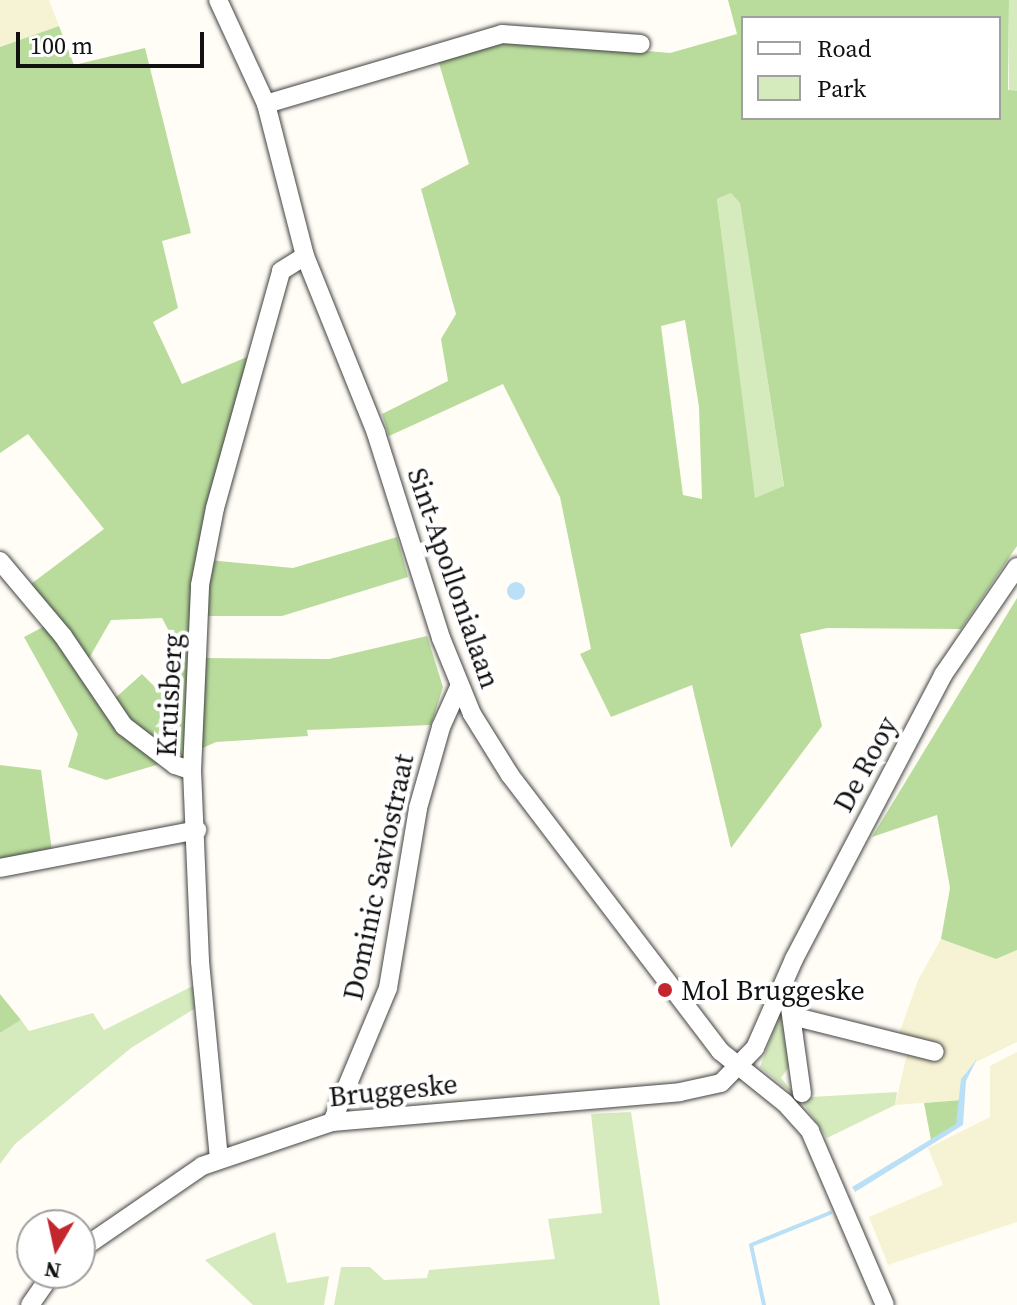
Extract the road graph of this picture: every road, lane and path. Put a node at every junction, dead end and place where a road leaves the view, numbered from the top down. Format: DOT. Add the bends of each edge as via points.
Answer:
graph roads {
  1 [pos="218,0"];
  2 [pos="641,44"];
  3 [pos="266,104"];
  4 [pos="305,256"];
  5 [pos="0,561"];
  6 [pos="1017,567"];
  7 [pos="459,687"];
  8 [pos="192,771"];
  9 [pos="197,830"];
  10 [pos="0,868"];
  11 [pos="776,996"];
  12 [pos="792,1016"];
  13 [pos="935,1052"];
  14 [pos="738,1069"];
  15 [pos="802,1093"];
  16 [pos="332,1122"];
  17 [pos="219,1159"];
  18 [pos="96,1238"];
  19 [pos="885,1305"];
  1 -- 3 [label="street, Sint-Apollonialaan"];
  2 -- 3 [label="street" via="502,34"];
  3 -- 4 [label="street, Sint-Apollonialaan"];
  4 -- 7 [label="street, Sint-Apollonialaan" via="376,433"];
  4 -- 8 [label="street, Kruisberg" via="281,271 207,543 200,585"];
  5 -- 8 [label="street" via="63,636 124,726 175,765"];
  6 -- 11 [label="street, De Rooy" via="943,675"];
  7 -- 14 [label="street, Sint-Apollonialaan" via="510,775"];
  7 -- 16 [label="street, Dominic Saviostraat" via="424,782 388,988"];
  8 -- 9 [label="street, Kruisberg"];
  9 -- 10 [label="street"];
  9 -- 17 [label="street, Kruisberg" via="200,961"];
  11 -- 12 [label="street" via="787,1002"];
  11 -- 14 [label="street, De Rooy" via="755,1048"];
  12 -- 13 [label="street"];
  12 -- 15 [label="street"];
  14 -- 16 [label="street, Bruggeske" via="704,1089"];
  14 -- 19 [label="street, Sint-Apollonialaan" via="785,1103 810,1131"];
  16 -- 17 [label="street, Bruggeske"];
  17 -- 18 [label="street, Bruggeske" via="174,1181"];
}
